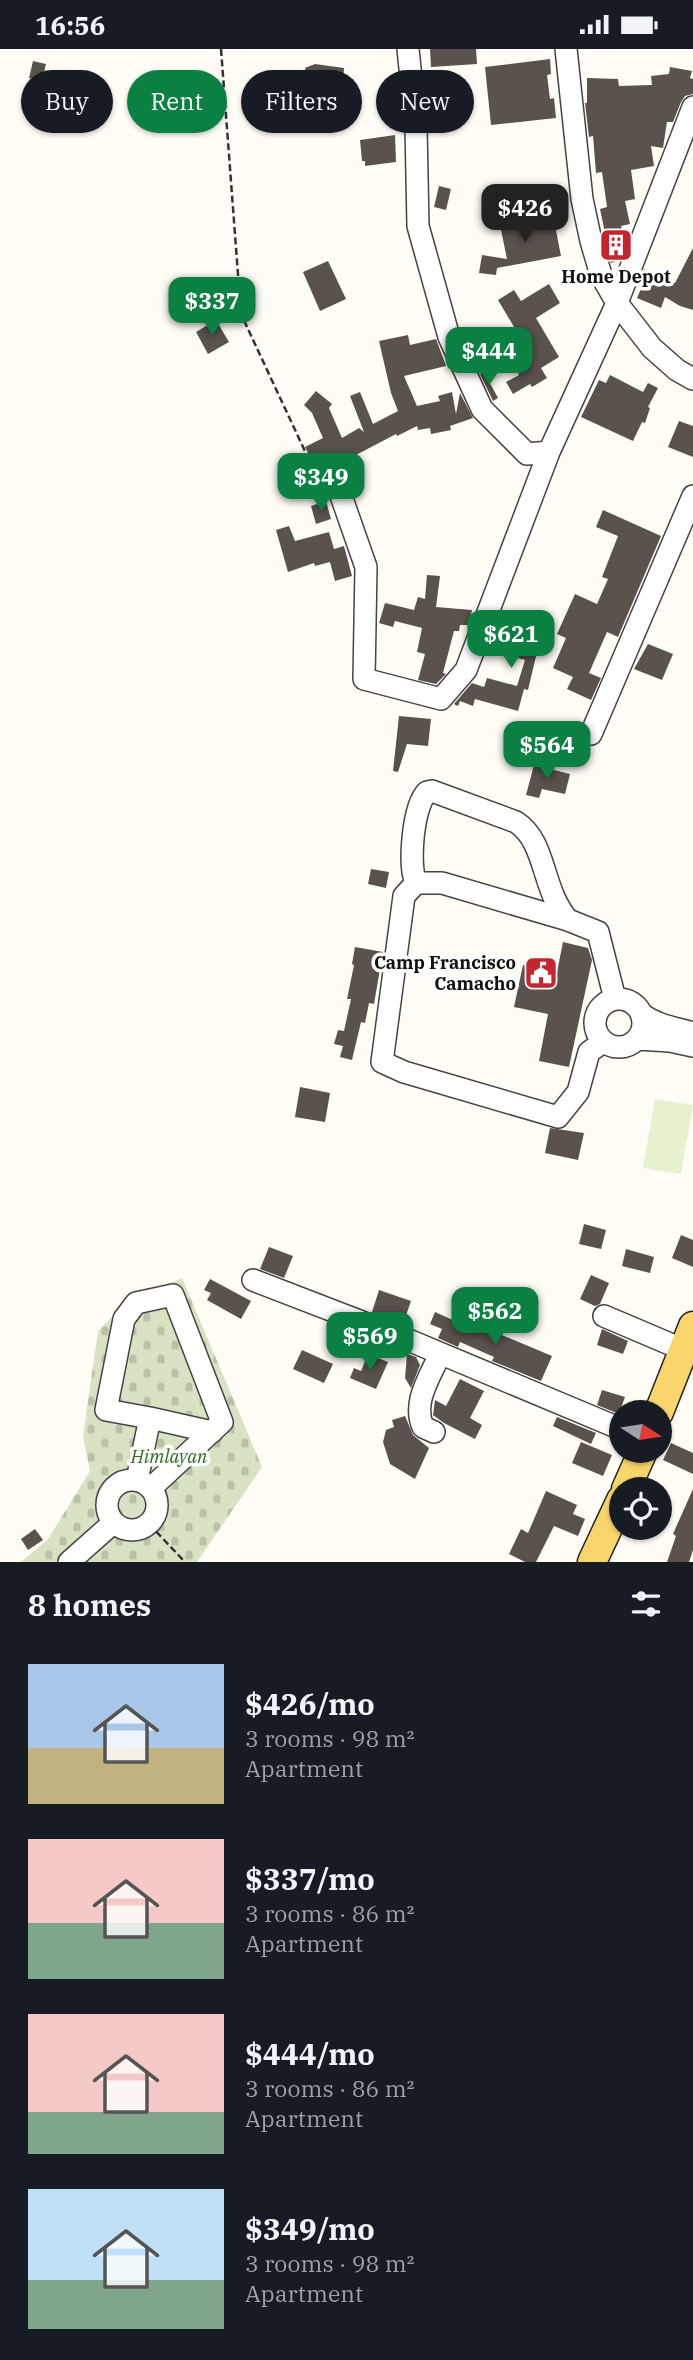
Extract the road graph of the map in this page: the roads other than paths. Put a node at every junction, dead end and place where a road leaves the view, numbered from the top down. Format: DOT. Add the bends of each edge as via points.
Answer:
graph roads {
  1 [pos="408,49"];
  2 [pos="566,49"];
  3 [pos="693,107"];
  4 [pos="617,303"];
  5 [pos="693,379"];
  6 [pos="549,452"];
  7 [pos="328,477"];
  8 [pos="693,496"];
  9 [pos="592,734"];
  10 [pos="416,883"];
  11 [pos="568,920"];
  12 [pos="615,999"];
  13 [pos="642,1013"];
  14 [pos="693,1033"];
  15 [pos="637,1039"];
  16 [pos="603,1042"];
  17 [pos="693,1046"];
  18 [pos="253,1280"];
  19 [pos="604,1316"];
  20 [pos="688,1338"];
  21 [pos="440,1354"];
  22 [pos="664,1400"];
  23 [pos="150,1418"];
  24 [pos="609,1424"];
  25 [pos="212,1432"];
  26 [pos="434,1432"];
  27 [pos="144,1484"];
  28 [pos="113,1523"];
  29 [pos="609,1526"];
  30 [pos="69,1562"];
  31 [pos="592,1562"];
  1 -- 6 [label="street" via="416,127 418,226 449,337 482,409 527,454"];
  2 -- 4 [label="street" via="584,210 601,275"];
  3 -- 4 [label="street"];
  4 -- 5 [label="street" via="652,348"];
  4 -- 6 [label="street"];
  6 -- 7 [label="street" via="466,670 441,699 364,678 366,567 339,490"];
  8 -- 9 [label="street"];
  10 -- 11 [label="street" via="442,883"];
  10 -- 11 [label="street" via="413,839 422,799 432,791 523,827 534,841 549,888"];
  10 -- 16 [label="street" via="404,897 382,1062 558,1118 578,1092 589,1052"];
  11 -- 12 [label="street" via="598,932"];
  12 -- 13 [label="street" via="626,1000"];
  12 -- 16 [label="street" via="598,1012 595,1022"];
  13 -- 14 [label="street"];
  13 -- 15 [label="street"];
  15 -- 16 [label="street" via="624,1047"];
  15 -- 17 [label="street"];
  18 -- 21 [label="street"];
  19 -- 20 [label="street"];
  20 -- 22 [label="main road"];
  21 -- 24 [label="street"];
  21 -- 26 [label="street" via="419,1405 423,1427"];
  23 -- 25 [label="street"];
  23 -- 25 [label="street" via="106,1409 124,1319 136,1303 173,1295 222,1422"];
  23 -- 27 [label="street"];
  25 -- 27 [label="street"];
  27 -- 28 [label="street" via="121,1482 110,1493 106,1509"];
  27 -- 28 [label="street" via="158,1504 149,1524 129,1531"];
  28 -- 30 [label="street"];
  29 -- 31 [label="main road"];
}
